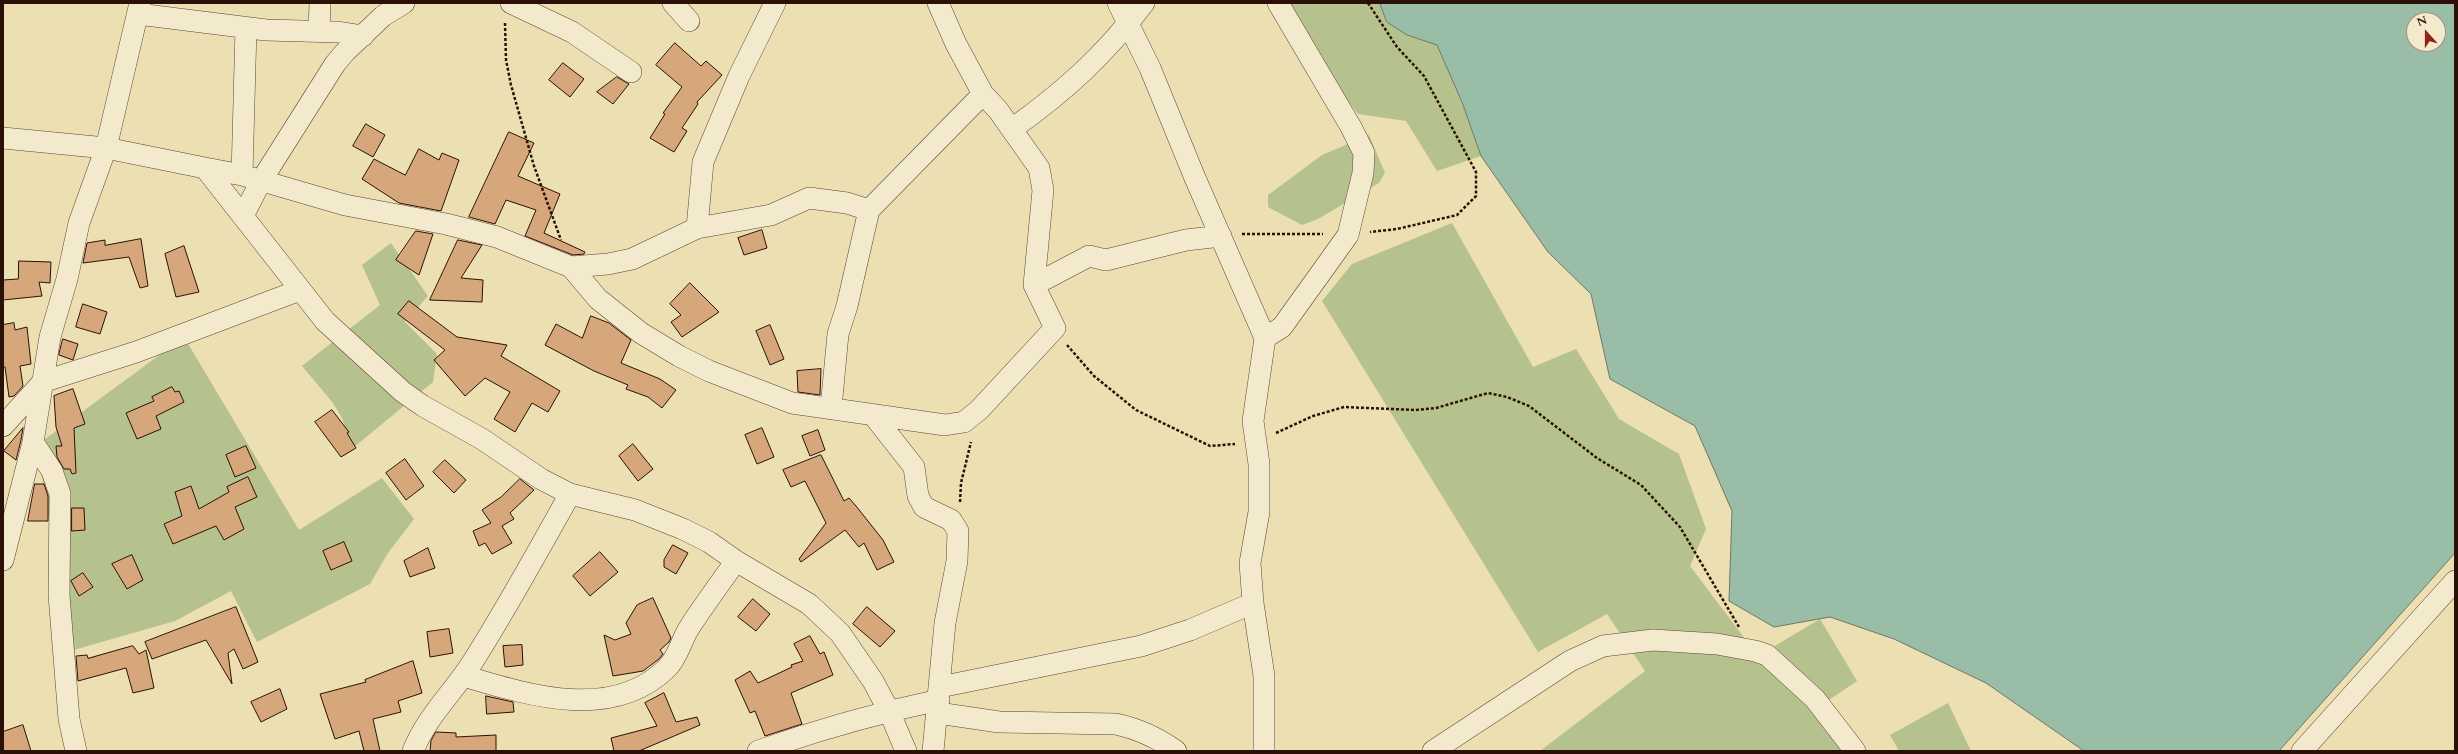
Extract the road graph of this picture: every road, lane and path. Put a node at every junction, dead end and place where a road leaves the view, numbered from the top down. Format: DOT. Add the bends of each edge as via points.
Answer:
graph roads {
  1 [pos="320,3"];
  2 [pos="404,3"];
  3 [pos="673,3"];
  4 [pos="775,3"];
  5 [pos="938,3"];
  6 [pos="1118,3"];
  7 [pos="1144,3"];
  8 [pos="1278,3"];
  9 [pos="1368,3"];
  10 [pos="139,8"];
  11 [pos="508,10"];
  12 [pos="690,21"];
  13 [pos="1128,24"];
  14 [pos="246,28"];
  15 [pos="319,31"];
  16 [pos="363,36"];
  17 [pos="631,72"];
  18 [pos="983,94"];
  19 [pos="1012,129"];
  20 [pos="3,138"];
  21 [pos="106,148"];
  22 [pos="205,168"];
  23 [pos="252,178"];
  24 [pos="869,210"];
  25 [pos="243,216"];
  26 [pos="697,228"];
  27 [pos="1348,235"];
  28 [pos="1221,236"];
  29 [pos="571,267"];
  30 [pos="1034,285"];
  31 [pos="300,290"];
  32 [pos="1055,328"];
  33 [pos="1265,338"];
  34 [pos="42,383"];
  35 [pos="831,408"];
  36 [pos="979,410"];
  37 [pos="873,415"];
  38 [pos="3,426"];
  39 [pos="33,442"];
  40 [pos="1256,442"];
  41 [pos="570,494"];
  42 [pos="958,531"];
  43 [pos="3,560"];
  44 [pos="736,561"];
  45 [pos="2455,581"];
  46 [pos="1252,603"];
  47 [pos="1755,650"];
  48 [pos="464,676"];
  49 [pos="939,700"];
  50 [pos="890,711"];
  51 [pos="76,751"];
  52 [pos="413,751"];
  53 [pos="758,751"];
  54 [pos="906,751"];
  55 [pos="933,751"];
  56 [pos="1176,751"];
  57 [pos="1264,751"];
  58 [pos="1433,751"];
  59 [pos="1855,751"];
  60 [pos="2302,751"];
  1 -- 15 [label="street"];
  2 -- 16 [label="street" via="390,10"];
  3 -- 12 [label="street"];
  4 -- 26 [label="street" via="739,76 703,162"];
  5 -- 18 [label="street" via="953,38"];
  6 -- 13 [label="street"];
  7 -- 13 [label="street"];
  8 -- 27 [label="street" via="1364,153 1363,173"];
  9 -- 27 [label="path" via="1397,47 1424,76 1476,172 1476,196 1457,215 1397,229"];
  10 -- 14 [label="street"];
  10 -- 21 [label="street"];
  11 -- 17 [label="street" via="572,32"];
  11 -- 29 [label="path" via="506,60 511,85 534,166"];
  13 -- 19 [label="street" via="1076,80"];
  13 -- 28 [label="street" via="1150,68"];
  14 -- 15 [label="street"];
  14 -- 23 [label="street"];
  15 -- 16 [label="street"];
  16 -- 23 [label="street" via="335,64"];
  18 -- 19 [label="street"];
  18 -- 24 [label="street"];
  19 -- 30 [label="street" via="1036,161 1043,190"];
  20 -- 21 [label="street"];
  21 -- 22 [label="street"];
  21 -- 34 [label="street" via="79,223 67,280 50,336"];
  22 -- 23 [label="street"];
  22 -- 25 [label="street"];
  23 -- 25 [label="street"];
  23 -- 29 [label="street" via="344,205 446,224 498,237"];
  24 -- 26 [label="street" via="847,203 809,198 771,215"];
  24 -- 35 [label="street" via="838,334"];
  25 -- 31 [label="street"];
  26 -- 29 [label="street" via="632,259"];
  27 -- 28 [label="path" via="1261,233"];
  27 -- 33 [label="street" via="1282,327"];
  28 -- 30 [label="street" via="1186,240 1106,260 1088,256"];
  28 -- 33 [label="street"];
  29 -- 35 [label="street" via="598,300 641,333 679,356 709,371 792,403"];
  30 -- 32 [label="street"];
  31 -- 34 [label="street" via="136,352"];
  31 -- 41 [label="street" via="325,321 403,392 482,439 541,479"];
  32 -- 36 [label="street"];
  32 -- 40 [label="path" via="1094,376 1136,410 1210,446"];
  33 -- 40 [label="street" via="1254,421"];
  34 -- 38 [label="street"];
  34 -- 39 [label="street"];
  35 -- 37 [label="street"];
  36 -- 37 [label="street" via="964,422 945,425"];
  36 -- 42 [label="path" via="961,483"];
  37 -- 42 [label="street" via="914,467 918,496 924,507 951,520"];
  39 -- 43 [label="street"];
  39 -- 51 [label="street" via="52,471 60,494 59,595 69,719"];
  40 -- 46 [label="street" via="1259,512 1250,563"];
  40 -- 47 [label="path" via="1313,416 1344,407 1415,410 1436,408 1488,393 1529,406 1597,458 1641,485 1680,527 1716,591"];
  41 -- 44 [label="street" via="635,510 683,529 709,542"];
  41 -- 48 [label="street" via="510,604"];
  42 -- 49 [label="street" via="957,561 945,624"];
  44 -- 48 [label="street" via="688,630 668,667 640,690 619,696 567,700 523,694"];
  44 -- 50 [label="street" via="795,594 840,633"];
  45 -- 60 [label="street"];
  46 -- 49 [label="street" via="1190,630 1141,646"];
  46 -- 57 [label="street" via="1264,676"];
  47 -- 58 [label="street" via="1717,644 1653,640 1603,646 1570,661 1540,679"];
  47 -- 59 [label="street" via="1773,660 1815,699"];
  48 -- 52 [label="street" via="429,718"];
  49 -- 50 [label="street"];
  49 -- 55 [label="street"];
  49 -- 56 [label="street" via="999,722 1116,724 1134,728 1162,741"];
  50 -- 53 [label="street" via="794,738"];
  50 -- 54 [label="street"];
}
